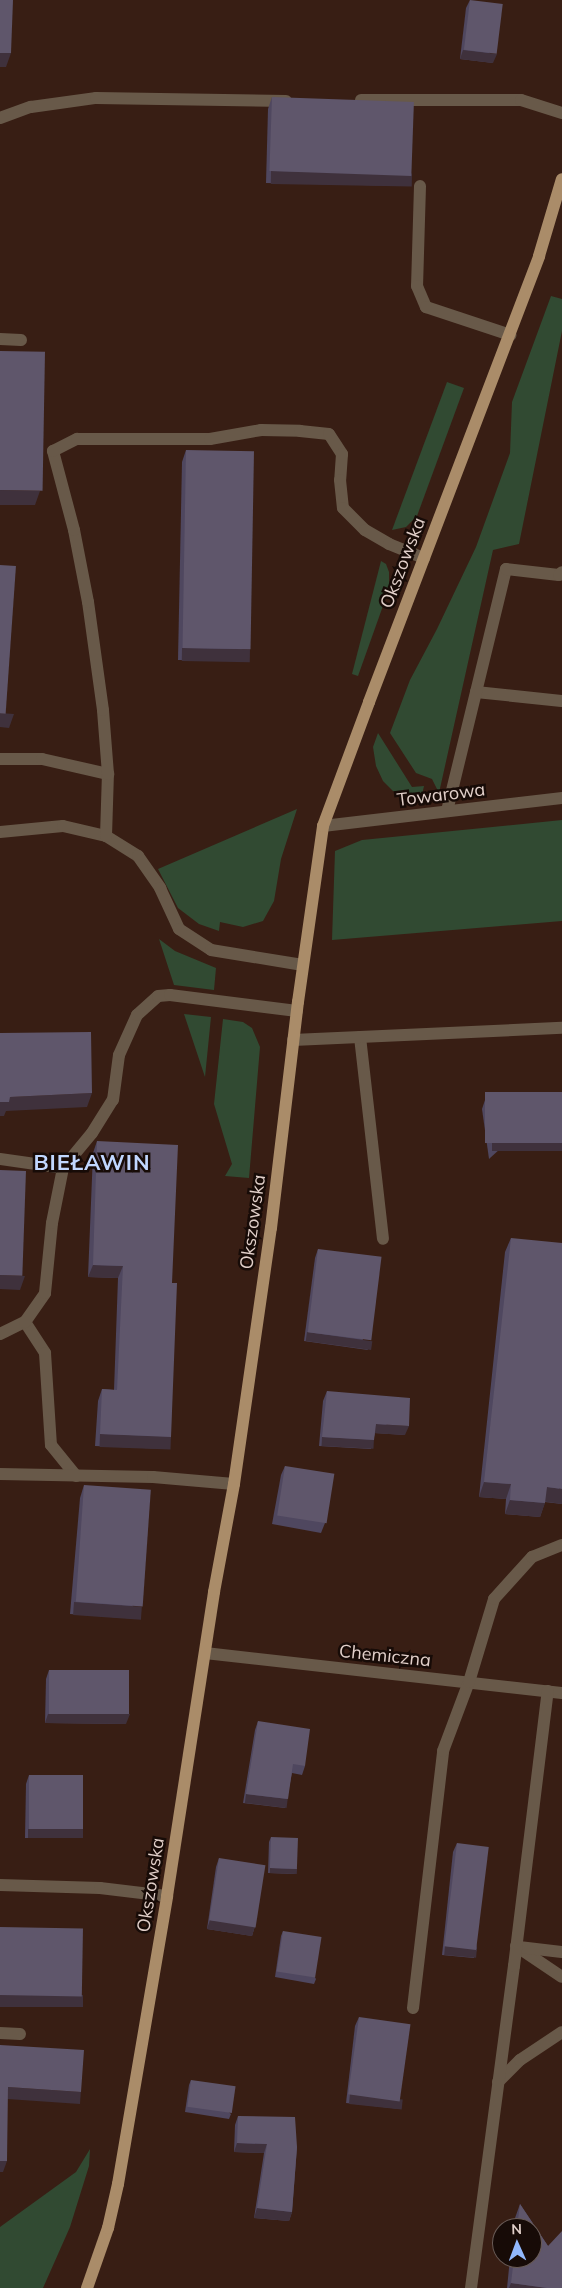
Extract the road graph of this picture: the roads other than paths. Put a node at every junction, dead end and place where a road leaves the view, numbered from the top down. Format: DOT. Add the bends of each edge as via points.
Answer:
graph roads {
  1 [pos="303,101"];
  2 [pos="351,101"];
  3 [pos="562,112"];
  4 [pos="0,118"];
  5 [pos="562,180"];
  6 [pos="420,186"];
  7 [pos="510,335"];
  8 [pos="0,339"];
  9 [pos="21,340"];
  10 [pos="424,558"];
  11 [pos="562,572"];
  12 [pos="476,692"];
  13 [pos="562,702"];
  14 [pos="0,759"];
  15 [pos="108,774"];
  16 [pos="562,798"];
  17 [pos="447,812"];
  18 [pos="324,826"];
  19 [pos="0,832"];
  20 [pos="106,836"];
  21 [pos="303,965"];
  22 [pos="297,1011"];
  23 [pos="562,1028"];
  24 [pos="360,1037"];
  25 [pos="293,1040"];
  26 [pos="0,1159"];
  27 [pos="63,1168"];
  28 [pos="382,1239"];
  29 [pos="25,1322"];
  30 [pos="0,1334"];
  31 [pos="0,1474"];
  32 [pos="76,1476"];
  33 [pos="234,1484"];
  34 [pos="562,1545"];
  35 [pos="205,1653"];
  36 [pos="469,1682"];
  37 [pos="548,1691"];
  38 [pos="562,1693"];
  39 [pos="0,1885"];
  40 [pos="167,1896"];
  41 [pos="516,1946"];
  42 [pos="562,1952"];
  43 [pos="562,1977"];
  44 [pos="414,2008"];
  45 [pos="562,2032"];
  46 [pos="0,2033"];
  47 [pos="20,2034"];
  48 [pos="498,2082"];
  49 [pos="87,2288"];
  50 [pos="471,2288"];
  1 -- 4 [label="street" via="96,98 31,107"];
  2 -- 3 [label="street" via="521,100"];
  5 -- 7 [label="main road, Okszowska"];
  6 -- 7 [label="street" via="417,286 426,307"];
  7 -- 10 [label="main road, Okszowska"];
  8 -- 9 [label="street"];
  10 -- 15 [label="street" via="365,530 343,508 342,454 329,434 261,430 210,439 77,439 52,451 74,530 88,602"];
  10 -- 18 [label="main road, Okszowska"];
  11 -- 12 [label="street" via="559,575 506,569"];
  12 -- 13 [label="street"];
  12 -- 17 [label="street"];
  14 -- 15 [label="street" via="42,759"];
  15 -- 20 [label="street"];
  16 -- 17 [label="street, Towarowa"];
  17 -- 18 [label="street, Towarowa"];
  18 -- 21 [label="main road, Okszowska"];
  19 -- 20 [label="street" via="63,826"];
  20 -- 21 [label="street" via="138,856 160,888 179,929 211,950"];
  21 -- 22 [label="main road, Okszowska"];
  22 -- 25 [label="main road, Okszowska"];
  22 -- 27 [label="street" via="158,996 137,1015 119,1055 113,1100 92,1133"];
  23 -- 24 [label="street"];
  24 -- 25 [label="street"];
  24 -- 28 [label="street"];
  25 -- 33 [label="main road, Okszowska" via="271,1228"];
  26 -- 27 [label="street"];
  27 -- 29 [label="street" via="52,1223 45,1293"];
  29 -- 30 [label="street"];
  29 -- 32 [label="street" via="45,1353 52,1445"];
  31 -- 32 [label="street"];
  32 -- 33 [label="street" via="153,1477"];
  33 -- 35 [label="main road, Okszowska"];
  34 -- 36 [label="street" via="532,1557 494,1599"];
  35 -- 36 [label="street, Chemiczna"];
  35 -- 40 [label="main road, Okszowska"];
  36 -- 37 [label="street, Chemiczna"];
  36 -- 44 [label="street" via="443,1751"];
  37 -- 38 [label="street, Chemiczna"];
  37 -- 41 [label="street"];
  39 -- 40 [label="street" via="100,1888"];
  40 -- 49 [label="main road, Okszowska" via="118,2184 108,2228"];
  41 -- 42 [label="street"];
  41 -- 43 [label="street"];
  41 -- 48 [label="street"];
  45 -- 48 [label="street" via="520,2060"];
  46 -- 47 [label="street"];
  48 -- 50 [label="street"];
}
